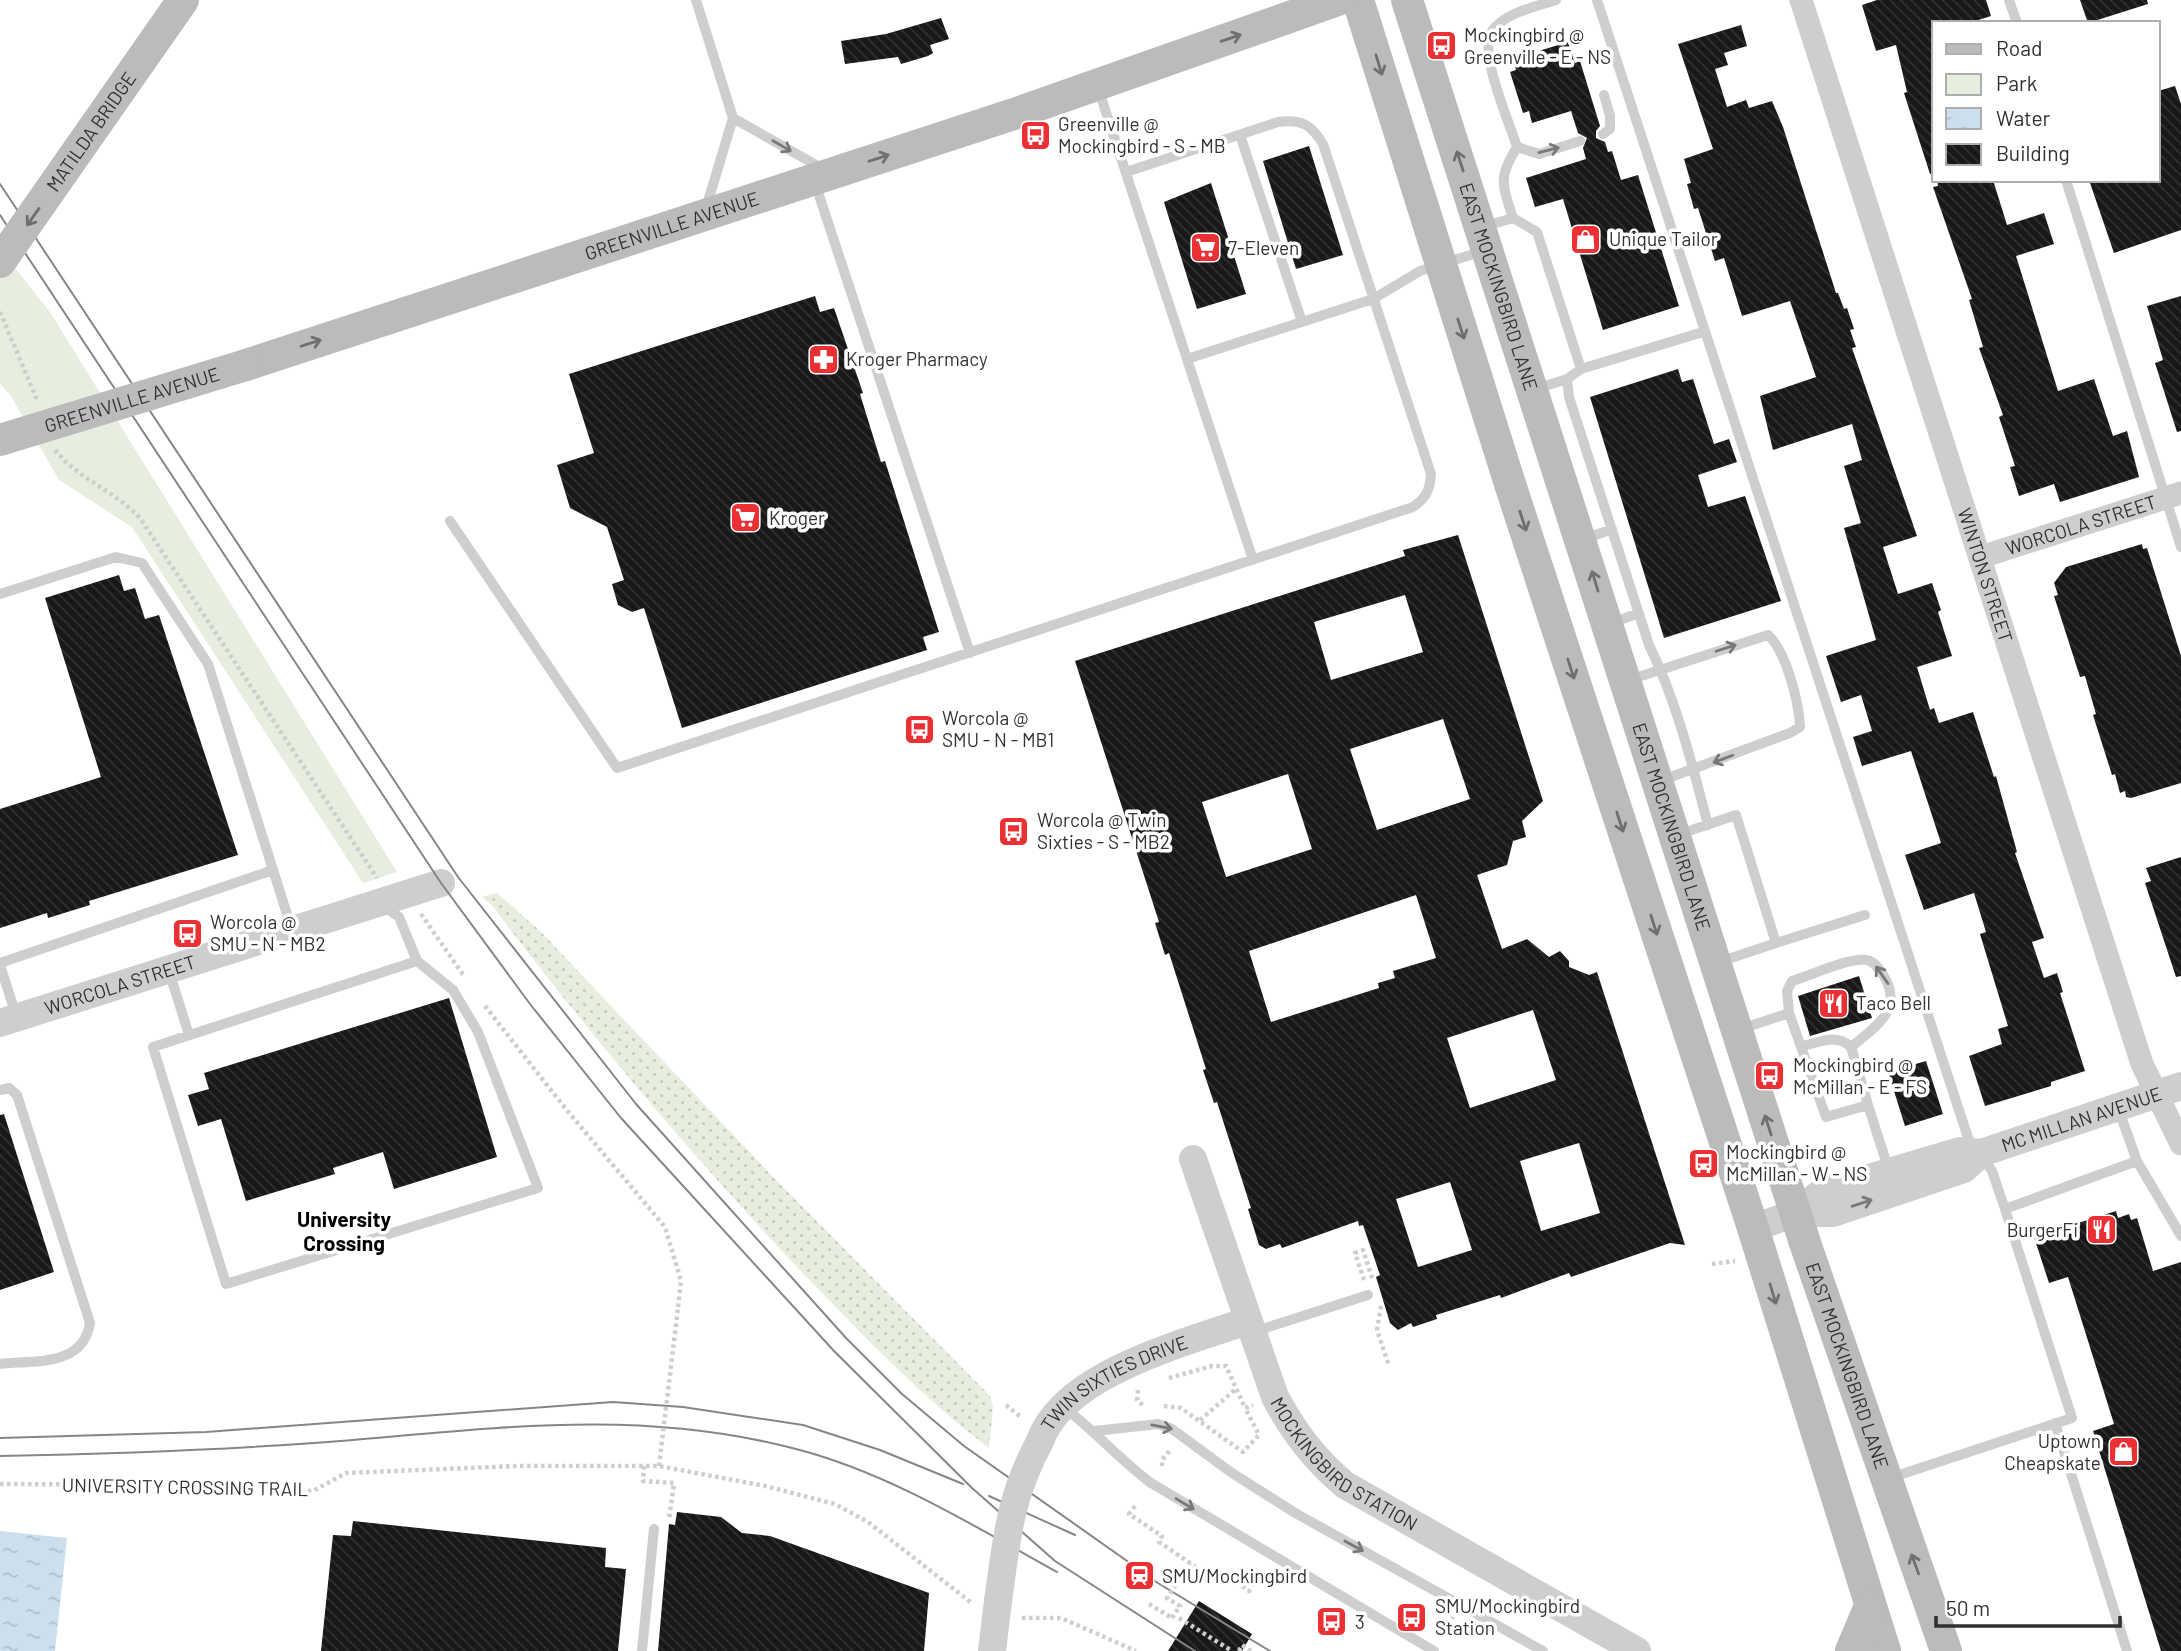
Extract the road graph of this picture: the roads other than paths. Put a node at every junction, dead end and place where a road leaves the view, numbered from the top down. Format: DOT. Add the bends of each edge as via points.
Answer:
graph roads {
  1 [pos="183,0"];
  2 [pos="696,0"];
  3 [pos="1339,0"];
  4 [pos="1358,0"];
  5 [pos="1407,0"];
  6 [pos="1556,0"];
  7 [pos="1597,0"];
  8 [pos="1801,0"];
  9 [pos="2009,0"];
  10 [pos="2016,21"];
  11 [pos="1097,86"];
  12 [pos="1604,95"];
  13 [pos="733,118"];
  14 [pos="1603,134"];
  15 [pos="1240,135"];
  16 [pos="1580,141"];
  17 [pos="1517,147"];
  18 [pos="1126,172"];
  19 [pos="822,176"];
  20 [pos="2067,182"];
  21 [pos="704,214"];
  22 [pos="1513,218"];
  23 [pos="1485,238"];
  24 [pos="0,262"];
  25 [pos="1440,264"];
  26 [pos="1373,299"];
  27 [pos="1302,322"];
  28 [pos="1703,332"];
  29 [pos="1187,359"];
  30 [pos="1581,369"];
  31 [pos="1567,379"];
  32 [pos="1534,390"];
  33 [pos="0,440"];
  34 [pos="2173,495"];
  35 [pos="450,521"];
  36 [pos="1612,529"];
  37 [pos="1582,541"];
  38 [pos="2181,547"];
  39 [pos="1981,557"];
  40 [pos="1535,558"];
  41 [pos="1253,560"];
  42 [pos="0,594"];
  43 [pos="1639,613"];
  44 [pos="1608,624"];
  45 [pos="970,653"];
  46 [pos="1661,670"];
  47 [pos="1626,681"];
  48 [pos="1694,770"];
  49 [pos="1658,781"];
  50 [pos="1708,825"];
  51 [pos="1677,840"];
  52 [pos="1633,860"];
  53 [pos="273,870"];
  54 [pos="441,883"];
  55 [pos="379,902"];
  56 [pos="1866,915"];
  57 [pos="292,930"];
  58 [pos="1776,943"];
  59 [pos="417,961"];
  60 [pos="1716,963"];
  61 [pos="0,964"];
  62 [pos="169,970"];
  63 [pos="1789,1013"];
  64 [pos="9,1020"];
  65 [pos="1737,1030"];
  66 [pos="189,1035"];
  67 [pos="1803,1046"];
  68 [pos="1851,1047"];
  69 [pos="0,1090"];
  70 [pos="2169,1090"];
  71 [pos="1868,1105"];
  72 [pos="2118,1108"];
  73 [pos="2181,1144"];
  74 [pos="1976,1155"];
  75 [pos="1194,1159"];
  76 [pos="2137,1161"];
  77 [pos="1889,1171"];
  78 [pos="2005,1209"];
  79 [pos="1796,1213"];
  80 [pos="1753,1228"];
  81 [pos="2181,1236"];
  82 [pos="1368,1295"];
  83 [pos="1249,1327"];
  84 [pos="0,1364"];
  85 [pos="1063,1407"];
  86 [pos="2055,1423"];
  87 [pos="1095,1431"];
  88 [pos="1884,1480"];
  89 [pos="1836,1495"];
  90 [pos="654,1530"];
  91 [pos="1870,1606"];
  92 [pos="642,1651"];
  93 [pos="992,1651"];
  94 [pos="1434,1651"];
  95 [pos="1543,1651"];
  96 [pos="1637,1651"];
  97 [pos="1851,1651"];
  98 [pos="1885,1651"];
  99 [pos="1946,1651"];
  100 [pos="2127,1651"];
  1 -- 24 [label="main road, MATILDA BRIDGE, one-way, bridge"];
  2 -- 13 [label="lane"];
  11 -- 3 [label="main road, GREENVILLE AVENUE, one-way"];
  4 -- 25 [label="main road, one-way"];
  23 -- 5 [label="main road, EAST MOCKINGBIRD LANE, one-way"];
  6 -- 17 [label="lane" via="1511,15 1490,32 1486,50"];
  7 -- 28 [label="lane"];
  8 -- 39 [label="street, WINTON STREET"];
  9 -- 10 [label="lane"];
  11 -- 18 [label="lane"];
  19 -- 11 [label="main road, GREENVILLE AVENUE, one-way"];
  12 -- 14 [label="lane" via="1611,116 1610,129"];
  13 -- 19 [label="lane, one-way"];
  13 -- 21 [label="lane"];
  15 -- 18 [label="lane"];
  15 -- 26 [label="lane" via="1296,120 1313,128 1323,144"];
  15 -- 27 [label="lane"];
  17 -- 16 [label="lane, one-way" via="1539,154"];
  17 -- 22 [label="lane" via="1503,170 1502,185"];
  18 -- 29 [label="lane"];
  19 -- 21 [label="main road, GREENVILLE AVENUE"];
  19 -- 45 [label="lane"];
  20 -- 34 [label="lane"];
  33 -- 21 [label="main road, GREENVILLE AVENUE, one-way, bridge" via="247,365"];
  22 -- 23 [label="lane"];
  22 -- 30 [label="lane" via="1537,232"];
  23 -- 25 [label="lane"];
  23 -- 32 [label="main road, EAST MOCKINGBIRD LANE"];
  25 -- 26 [label="lane"];
  25 -- 40 [label="main road, one-way"];
  26 -- 27 [label="lane"];
  26 -- 41 [label="lane" via="1431,474 1430,487 1413,507"];
  27 -- 29 [label="lane"];
  28 -- 30 [label="lane"];
  28 -- 74 [label="lane"];
  29 -- 41 [label="lane"];
  30 -- 31 [label="lane"];
  31 -- 32 [label="lane"];
  31 -- 36 [label="lane"];
  32 -- 37 [label="main road, EAST MOCKINGBIRD LANE"];
  34 -- 38 [label="lane"];
  34 -- 39 [label="street, WORCOLA STREET"];
  35 -- 45 [label="lane" via="617,768"];
  36 -- 37 [label="lane"];
  36 -- 43 [label="lane"];
  37 -- 40 [label="main road"];
  44 -- 37 [label="main road, EAST MOCKINGBIRD LANE, one-way"];
  39 -- 70 [label="street, WINTON STREET" via="2138,1050"];
  40 -- 52 [label="main road, one-way"];
  41 -- 45 [label="lane"];
  42 -- 53 [label="lane" via="116,557 142,563 208,664"];
  43 -- 44 [label="lane"];
  43 -- 46 [label="lane"];
  44 -- 47 [label="main road, EAST MOCKINGBIRD LANE"];
  46 -- 47 [label="lane"];
  46 -- 48 [label="lane"];
  46 -- 48 [label="lane, one-way" via="1768,635 1778,643 1800,710 1800,727"];
  47 -- 49 [label="main road, EAST MOCKINGBIRD LANE"];
  48 -- 49 [label="lane"];
  48 -- 50 [label="lane"];
  49 -- 51 [label="main road, EAST MOCKINGBIRD LANE"];
  50 -- 51 [label="lane"];
  50 -- 58 [label="lane" via="1736,815"];
  51 -- 52 [label="main road"];
  51 -- 60 [label="main road, EAST MOCKINGBIRD LANE"];
  52 -- 80 [label="main road, one-way"];
  53 -- 57 [label="lane"];
  53 -- 61 [label="lane"];
  54 -- 55 [label="street, WORCOLA STREET"];
  55 -- 57 [label="street, WORCOLA STREET"];
  55 -- 59 [label="lane" via="399,917"];
  56 -- 58 [label="lane"];
  57 -- 62 [label="street, WORCOLA STREET"];
  58 -- 60 [label="lane"];
  59 -- 66 [label="lane"];
  59 -- 66 [label="lane" via="453,990 478,1032 538,1188 226,1284 153,1047"];
  60 -- 65 [label="main road, EAST MOCKINGBIRD LANE"];
  61 -- 64 [label="lane"];
  62 -- 64 [label="street, WORCOLA STREET"];
  62 -- 66 [label="lane"];
  63 -- 65 [label="lane"];
  63 -- 67 [label="lane"];
  68 -- 63 [label="lane, one-way" via="1883,1021 1892,1001 1880,969 1868,960 1793,981 1787,991"];
  79 -- 65 [label="main road, EAST MOCKINGBIRD LANE, one-way"];
  67 -- 68 [label="lane" via="1836,1038"];
  67 -- 71 [label="lane" via="1826,1117"];
  68 -- 71 [label="lane"];
  69 -- 84 [label="lane" via="9,1088 17,1094 90,1323 88,1336 77,1351"];
  70 -- 72 [label="street, MC MILLAN AVENUE"];
  70 -- 73 [label="street, WINTON STREET"];
  71 -- 77 [label="lane"];
  72 -- 74 [label="street, MC MILLAN AVENUE"];
  72 -- 76 [label="lane"];
  74 -- 77 [label="street, MC MILLAN AVENUE" via="1960,1151"];
  74 -- 78 [label="lane" via="1992,1171"];
  79 -- 74 [label="street, MC MILLAN AVENUE, one-way" via="1833,1213 1964,1170"];
  75 -- 83 [label="street, MOCKINGBIRD STATION"];
  76 -- 78 [label="lane"];
  76 -- 81 [label="lane"];
  77 -- 79 [label="street, MC MILLAN AVENUE" via="1822,1192"];
  78 -- 86 [label="lane" via="2072,1418"];
  79 -- 80 [label="street, MC MILLAN AVENUE"];
  79 -- 88 [label="main road, EAST MOCKINGBIRD LANE"];
  80 -- 89 [label="main road, one-way"];
  82 -- 83 [label="lane"];
  83 -- 85 [label="street, TWIN SIXTIES DRIVE" via="1143,1357 1099,1379"];
  83 -- 96 [label="street, MOCKINGBIRD STATION" via="1275,1397 1316,1461 1345,1485"];
  85 -- 87 [label="lane"];
  85 -- 93 [label="street, TWIN SIXTIES DRIVE, bridge" via="1023,1472 1011,1508 986,1603"];
  86 -- 88 [label="lane"];
  86 -- 100 [label="lane"];
  87 -- 94 [label="lane, one-way" via="1117,1458 1151,1483"];
  87 -- 95 [label="lane, one-way" via="1158,1424 1172,1429 1297,1514"];
  88 -- 89 [label="main road"];
  99 -- 88 [label="main road, EAST MOCKINGBIRD LANE, one-way"];
  89 -- 91 [label="main road"];
  90 -- 92 [label="lane"];
  91 -- 97 [label="main road"];
  91 -- 98 [label="main road"];
}
